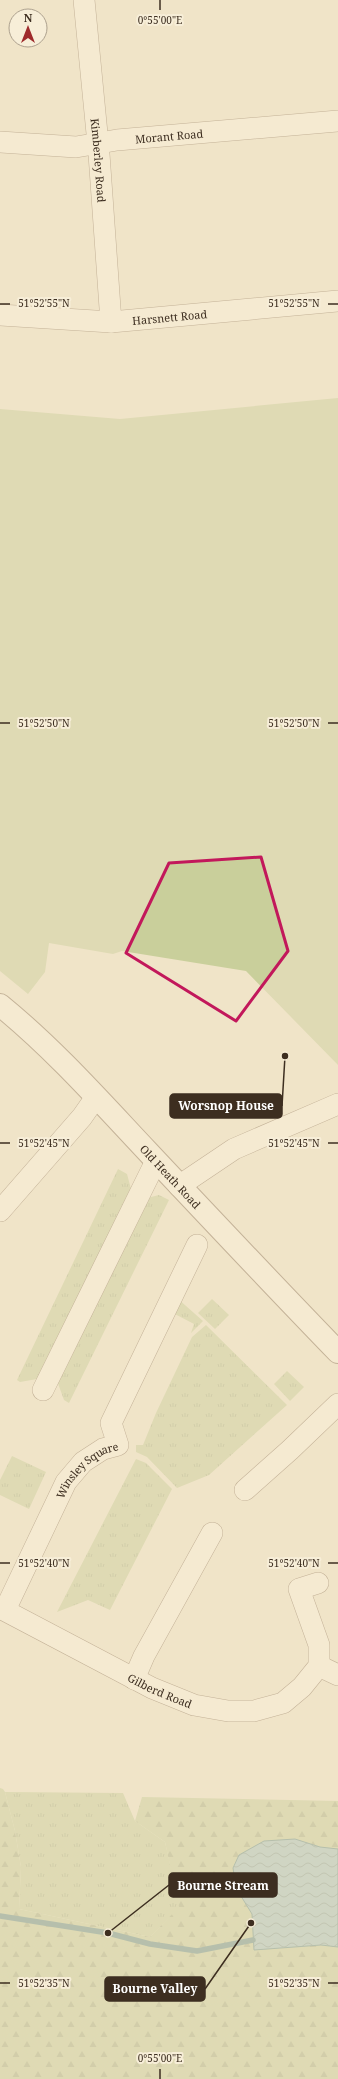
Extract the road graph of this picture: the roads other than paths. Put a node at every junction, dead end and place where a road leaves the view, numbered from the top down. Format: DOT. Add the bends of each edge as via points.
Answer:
graph roads {
  1 [pos="84,0"];
  2 [pos="338,121"];
  3 [pos="0,142"];
  4 [pos="98,143"];
  5 [pos="338,301"];
  6 [pos="0,315"];
  7 [pos="111,322"];
  8 [pos="0,1005"];
  9 [pos="96,1097"];
  10 [pos="338,1104"];
  11 [pos="156,1161"];
  12 [pos="179,1186"];
  13 [pos="0,1211"];
  14 [pos="197,1245"];
  15 [pos="338,1352"];
  16 [pos="43,1390"];
  17 [pos="338,1404"];
  18 [pos="245,1490"];
  19 [pos="212,1533"];
  20 [pos="318,1583"];
  21 [pos="2,1609"];
  22 [pos="329,1670"];
  23 [pos="134,1679"];
  1 -- 4 [label="street, Kimberley Road"];
  2 -- 4 [label="street, Morant Road"];
  3 -- 4 [label="street, Morant Road" via="76,147"];
  4 -- 7 [label="street, Kimberley Road"];
  5 -- 7 [label="street, Harsnett Road"];
  6 -- 7 [label="street, Harsnett Road"];
  8 -- 9 [label="street, Old Heath Road" via="23,1024"];
  9 -- 11 [label="street, Old Heath Road"];
  9 -- 13 [label="street" via="82,1117"];
  10 -- 12 [label="street" via="234,1149"];
  11 -- 12 [label="street, Old Heath Road"];
  11 -- 16 [label="street"];
  12 -- 15 [label="street, Old Heath Road"];
  14 -- 21 [label="street, Winsley Square" via="111,1423 118,1445 103,1450 83,1462 66,1482"];
  17 -- 18 [label="street"];
  19 -- 23 [label="street" via="144,1656"];
  20 -- 22 [label="street, Gilberd Road" via="299,1589"];
  21 -- 23 [label="street, Gilberd Road"];
  22 -- 23 [label="street, Gilberd Road" via="283,1703 254,1711 228,1711 194,1705"];
}
